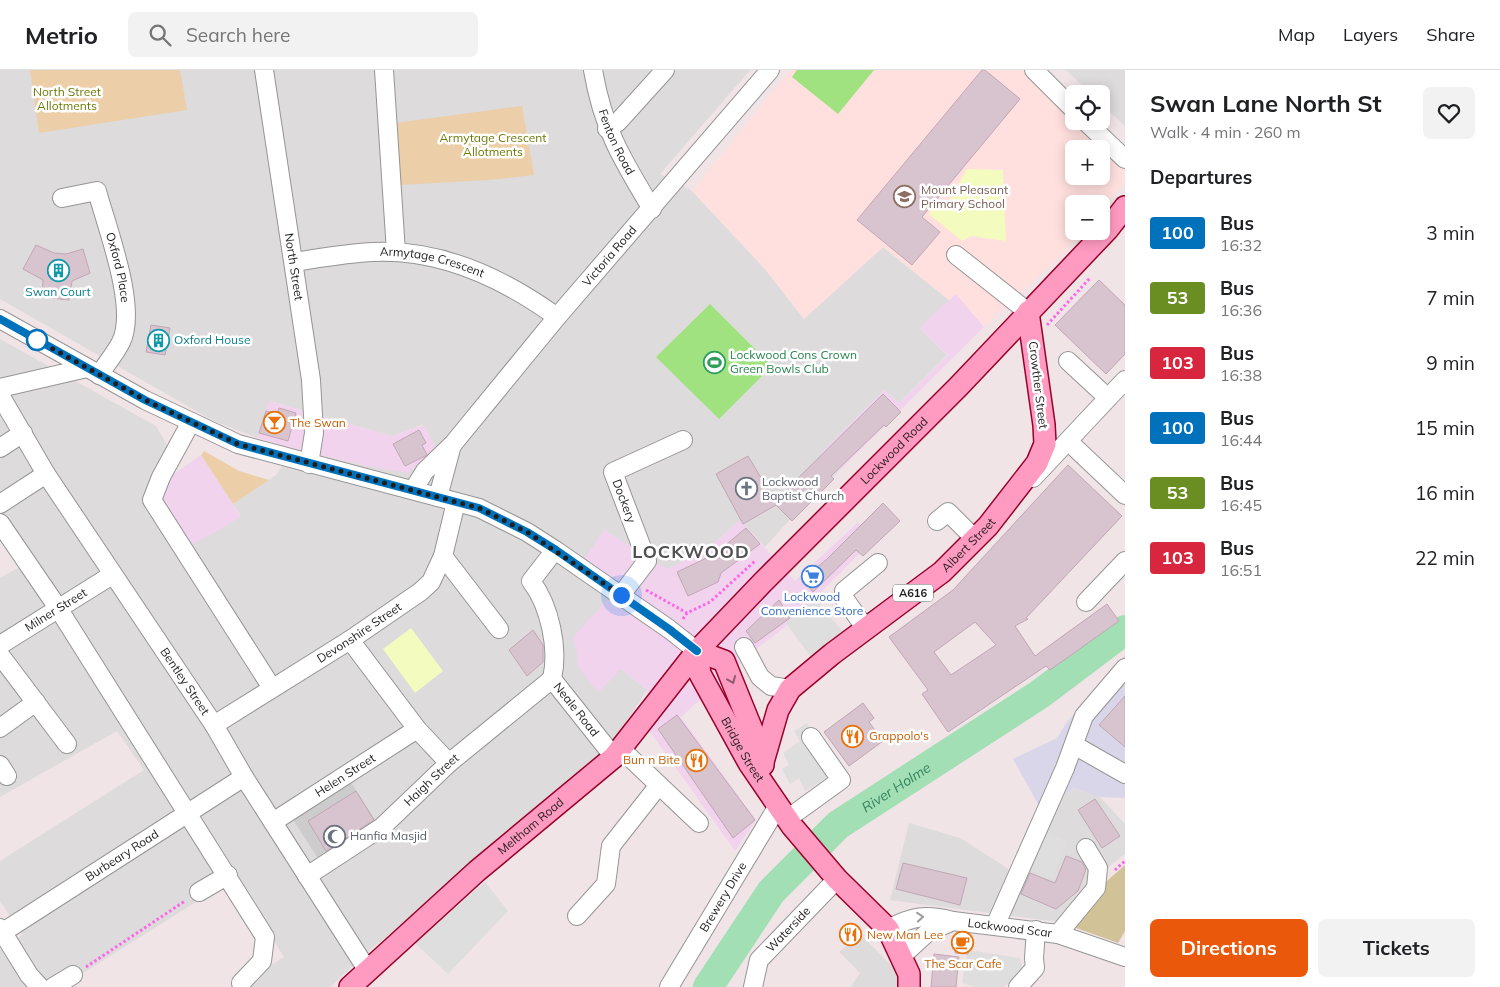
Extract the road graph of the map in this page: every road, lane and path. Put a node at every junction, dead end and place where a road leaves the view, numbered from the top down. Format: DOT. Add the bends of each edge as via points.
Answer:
graph roads {
  1 [pos="264,70"];
  2 [pos="384,70"];
  3 [pos="593,70"];
  4 [pos="664,70"];
  5 [pos="770,70"];
  6 [pos="1034,70"];
  7 [pos="1065,101"];
  8 [pos="607,128"];
  9 [pos="1095,130"];
  10 [pos="1125,158"];
  11 [pos="62,198"];
  12 [pos="1125,207"];
  13 [pos="652,209"];
  14 [pos="396,252"];
  15 [pos="956,255"];
  16 [pos="294,262"];
  17 [pos="1096,270"];
  18 [pos="1028,312"];
  19 [pos="557,317"];
  20 [pos="0,319"];
  21 [pos="1031,337"];
  22 [pos="1068,361"];
  23 [pos="93,372"];
  24 [pos="1125,380"];
  25 [pos="0,388"];
  26 [pos="0,395"];
  27 [pos="1108,398"];
  28 [pos="191,422"];
  29 [pos="23,433"];
  30 [pos="683,440"];
  31 [pos="1068,441"];
  32 [pos="453,444"];
  33 [pos="0,448"];
  34 [pos="309,464"];
  35 [pos="46,474"];
  36 [pos="1023,483"];
  37 [pos="413,490"];
  38 [pos="1125,495"];
  39 [pos="438,498"];
  40 [pos="456,502"];
  41 [pos="0,504"];
  42 [pos="937,521"];
  43 [pos="0,523"];
  44 [pos="975,539"];
  45 [pos="556,550"];
  46 [pos="444,556"];
  47 [pos="1125,561"];
  48 [pos="878,563"];
  49 [pos="112,575"];
  50 [pos="626,588"];
  51 [pos="1086,602"];
  52 [pos="58,608"];
  53 [pos="687,613"];
  54 [pos="866,628"];
  55 [pos="499,629"];
  56 [pos="350,640"];
  57 [pos="0,645"];
  58 [pos="744,647"];
  59 [pos="697,651"];
  60 [pos="0,654"];
  61 [pos="1125,668"];
  62 [pos="552,679"];
  63 [pos="272,688"];
  64 [pos="786,688"];
  65 [pos="36,702"];
  66 [pos="766,712"];
  67 [pos="214,725"];
  68 [pos="0,728"];
  69 [pos="417,729"];
  70 [pos="67,744"];
  71 [pos="1074,745"];
  72 [pos="816,747"];
  73 [pos="617,753"];
  74 [pos="763,762"];
  75 [pos="449,763"];
  76 [pos="1125,774"];
  77 [pos="244,777"];
  78 [pos="659,784"];
  79 [pos="763,785"];
  80 [pos="189,814"];
  81 [pos="786,817"];
  82 [pos="273,822"];
  83 [pos="699,823"];
  84 [pos="1086,848"];
  85 [pos="833,873"];
  86 [pos="228,875"];
  87 [pos="307,876"];
  88 [pos="198,892"];
  89 [pos="577,916"];
  90 [pos="953,921"];
  91 [pos="995,926"];
  92 [pos="888,929"];
  93 [pos="1036,930"];
  94 [pos="1,931"];
  95 [pos="1058,934"];
  96 [pos="1124,955"];
  97 [pos="902,956"];
  98 [pos="368,970"];
  99 [pos="74,975"];
  100 [pos="241,983"];
  101 [pos="40,987"];
  102 [pos="54,987"];
  103 [pos="350,987"];
  104 [pos="669,987"];
  105 [pos="753,987"];
  106 [pos="909,987"];
  107 [pos="1018,987"];
  1 -- 16 [label="street, North Street"];
  2 -- 14 [label="street"];
  3 -- 8 [label="street, Fenton Road"];
  4 -- 8 [label="street" via="618,122"];
  5 -- 13 [label="street, Victoria Road"];
  6 -- 7 [label="street"];
  8 -- 13 [label="street, Fenton Road"];
  9 -- 10 [label="street"];
  11 -- 23 [label="street, Oxford Place" via="97,191 126,308 122,341"];
  12 -- 18 [label="main road, Lockwood Road"];
  13 -- 19 [label="street, Victoria Road"];
  14 -- 16 [label="street, Armytage Crescent"];
  14 -- 19 [label="street, Armytage Crescent" via="437,258 491,276"];
  15 -- 18 [label="street"];
  16 -- 34 [label="street, North Street" via="314,407"];
  17 -- 21 [label="path" via="1051,322"];
  18 -- 21 [label="main road, Crowther Street / A616"];
  18 -- 59 [label="main road, Lockwood Road"];
  19 -- 32 [label="street, Victoria Road"];
  20 -- 23 [label="street"];
  21 -- 36 [label="main road, Crowther Street / A616" via="1044,444 1037,463"];
  22 -- 27 [label="street"];
  23 -- 25 [label="street"];
  23 -- 28 [label="street"];
  24 -- 27 [label="street, Albert Street"];
  26 -- 29 [label="street, Bentley Street"];
  27 -- 31 [label="street, Albert Street"];
  28 -- 34 [label="street" via="238,444"];
  28 -- 63 [label="street" via="152,500"];
  29 -- 33 [label="street"];
  29 -- 35 [label="street, Bentley Street"];
  30 -- 50 [label="street, Dockery" via="613,472 647,561"];
  31 -- 36 [label="street, Albert Street" via="1032,479"];
  31 -- 38 [label="street"];
  32 -- 37 [label="street, Victoria Road" via="425,471"];
  32 -- 39 [label="street, Victoria Road"];
  34 -- 37 [label="street"];
  35 -- 41 [label="street"];
  35 -- 49 [label="street, Bentley Street"];
  36 -- 44 [label="main road, Albert Street / A616"];
  37 -- 39 [label="street"];
  39 -- 40 [label="street"];
  40 -- 45 [label="street" via="479,508"];
  40 -- 46 [label="street, Devonshire Street"];
  42 -- 44 [label="street" via="948,512"];
  43 -- 52 [label="street"];
  44 -- 54 [label="main road, Albert Street / A616" via="942,572"];
  45 -- 50 [label="street"];
  45 -- 62 [label="street, Neale Road" via="531,581 541,594 547,614 556,663"];
  46 -- 55 [label="street"];
  46 -- 56 [label="street, Devonshire Street" via="431,582 420,592"];
  47 -- 51 [label="street"];
  48 -- 54 [label="street" via="844,591 844,598"];
  49 -- 52 [label="street, Milner Street"];
  49 -- 67 [label="street, Bentley Street"];
  50 -- 53 [label="path"];
  50 -- 59 [label="street"];
  52 -- 57 [label="street, Milner Street"];
  52 -- 80 [label="street"];
  54 -- 64 [label="main road, Albert Street / A616"];
  56 -- 63 [label="street, Devonshire Street"];
  56 -- 69 [label="street"];
  58 -- 64 [label="street" via="760,677 771,686"];
  59 -- 73 [label="main road, Meltham Road"];
  59 -- 74 [label="main road, Bridge Street / A616, one-way" via="724,662"];
  59 -- 79 [label="main road, Bridge Street" via="700,674"];
  60 -- 65 [label="street"];
  61 -- 71 [label="street" via="1084,716"];
  62 -- 73 [label="street, Neale Road"];
  62 -- 75 [label="street, Haigh Street"];
  63 -- 67 [label="street, Devonshire Street"];
  64 -- 66 [label="street, Albert Street"];
  64 -- 74 [label="main road, Albert Street / A616"];
  65 -- 68 [label="street"];
  65 -- 70 [label="street"];
  67 -- 77 [label="street, Bentley Street"];
  69 -- 75 [label="street"];
  69 -- 82 [label="street, Helen Street"];
  71 -- 76 [label="street"];
  71 -- 91 [label="street" via="1032,849"];
  72 -- 81 [label="street" via="840,780"];
  73 -- 78 [label="street, Neale Road"];
  73 -- 98 [label="main road, Meltham Road" via="477,871"];
  74 -- 79 [label="main road, Bridge Street / A616"];
  75 -- 87 [label="street, Haigh Street" via="382,827"];
  77 -- 80 [label="street, Burbeary Road"];
  77 -- 82 [label="street, Bentley Street"];
  78 -- 83 [label="street, Neale Road"];
  78 -- 89 [label="street" via="612,846 606,884"];
  79 -- 81 [label="main road"];
  80 -- 86 [label="street"];
  80 -- 94 [label="street, Burbeary Road"];
  81 -- 85 [label="main road"];
  81 -- 104 [label="street, Brewery Drive"];
  82 -- 87 [label="street, Bentley Street"];
  84 -- 95 [label="street" via="1098,868 1096,888"];
  85 -- 92 [label="main road"];
  85 -- 105 [label="street, Waterside" via="759,960"];
  86 -- 88 [label="street"];
  86 -- 100 [label="street" via="266,937 262,961"];
  87 -- 98 [label="street, Bentley Street"];
  88 -- 99 [label="path"];
  90 -- 91 [label="street, Lockwood Scar"];
  92 -- 90 [label="street, one-way" via="910,918 933,916"];
  90 -- 97 [label="street, Lockwood Scar" via="928,932"];
  91 -- 93 [label="street, Lockwood Scar"];
  92 -- 97 [label="main road"];
  93 -- 95 [label="street, Lockwood Scar"];
  93 -- 107 [label="street" via="1035,968"];
  94 -- 101 [label="street"];
  95 -- 96 [label="street, Lockwood Scar"];
  97 -- 106 [label="main road" via="909,974"];
  98 -- 103 [label="main road, Meltham Road"];
  99 -- 102 [label="street"];
}
